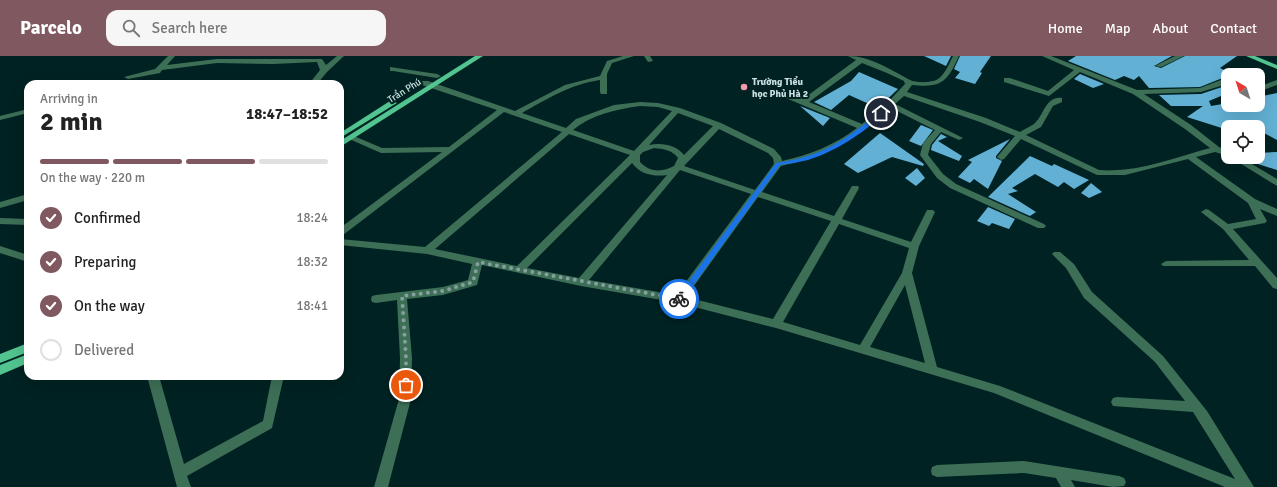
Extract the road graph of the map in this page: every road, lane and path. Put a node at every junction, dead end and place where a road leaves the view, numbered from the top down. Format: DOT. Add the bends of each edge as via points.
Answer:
graph roads {
  1 [pos="172,56"];
  2 [pos="341,56"];
  3 [pos="470,56"];
  4 [pos="480,56"];
  5 [pos="631,56"];
  6 [pos="851,56"];
  7 [pos="956,56"];
  8 [pos="1045,56"];
  9 [pos="1181,56"];
  10 [pos="1249,56"];
  11 [pos="861,60"];
  12 [pos="1159,66"];
  13 [pos="1277,67"];
  14 [pos="162,68"];
  15 [pos="393,69"];
  16 [pos="1080,69"];
  17 [pos="324,70"];
  18 [pos="436,76"];
  19 [pos="128,77"];
  20 [pos="602,78"];
  21 [pos="316,80"];
  22 [pos="1007,80"];
  23 [pos="909,82"];
  24 [pos="1277,82"];
  25 [pos="1221,83"];
  26 [pos="429,84"];
  27 [pos="1265,87"];
  28 [pos="604,92"];
  29 [pos="1136,92"];
  30 [pos="903,93"];
  31 [pos="784,94"];
  32 [pos="1059,100"];
  33 [pos="804,102"];
  34 [pos="890,105"];
  35 [pos="502,110"];
  36 [pos="677,110"];
  37 [pos="24,112"];
  38 [pos="514,114"];
  39 [pos="0,118"];
  40 [pos="718,125"];
  41 [pos="864,128"];
  42 [pos="940,129"];
  43 [pos="566,131"];
  44 [pos="344,134"];
  45 [pos="1020,136"];
  46 [pos="351,138"];
  47 [pos="959,138"];
  48 [pos="344,142"];
  49 [pos="450,149"];
  50 [pos="1216,149"];
  51 [pos="1221,151"];
  52 [pos="636,154"];
  53 [pos="1189,156"];
  54 [pos="1000,157"];
  55 [pos="778,164"];
  56 [pos="1246,164"];
  57 [pos="678,167"];
  58 [pos="1277,183"];
  59 [pos="855,188"];
  60 [pos="757,195"];
  61 [pos="24,198"];
  62 [pos="1252,201"];
  63 [pos="0,205"];
  64 [pos="930,212"];
  65 [pos="1206,212"];
  66 [pos="1277,213"];
  67 [pos="0,221"];
  68 [pos="836,221"];
  69 [pos="24,222"];
  70 [pos="1040,226"];
  71 [pos="1226,227"];
  72 [pos="344,230"];
  73 [pos="344,242"];
  74 [pos="914,246"];
  75 [pos="0,249"];
  76 [pos="427,251"];
  77 [pos="1057,254"];
  78 [pos="24,258"];
  79 [pos="478,262"];
  80 [pos="1258,263"];
  81 [pos="1166,264"];
  82 [pos="519,269"];
  83 [pos="907,273"];
  84 [pos="581,282"];
  85 [pos="1277,285"];
  86 [pos="402,296"];
  87 [pos="679,299"];
  88 [pos="376,300"];
  89 [pos="776,324"];
  90 [pos="24,349"];
  91 [pos="863,350"];
  92 [pos="0,359"];
  93 [pos="24,360"];
  94 [pos="0,370"];
  95 [pos="932,370"];
  96 [pos="154,380"];
  97 [pos="277,380"];
  98 [pos="1117,402"];
  99 [pos="1197,407"];
  100 [pos="937,471"];
  101 [pos="1060,472"];
  102 [pos="180,473"];
  103 [pos="1119,482"];
  104 [pos="184,487"];
  105 [pos="381,487"];
  106 [pos="1068,487"];
  107 [pos="1240,487"];
  108 [pos="1247,487"];
  1 -- 14 [label="street"];
  2 -- 17 [label="street"];
  3 -- 18 [label="main road, Trần Phú"];
  4 -- 26 [label="main road, Trần Phú"];
  5 -- 20 [label="street" via="609,62"];
  6 -- 11 [label="street"];
  7 -- 23 [label="street" via="940,82"];
  8 -- 16 [label="street"];
  9 -- 12 [label="street"];
  10 -- 13 [label="main road"];
  11 -- 23 [label="street" via="890,71"];
  11 -- 33 [label="street"];
  14 -- 17 [label="street" via="217,61 320,60"];
  14 -- 19 [label="street" via="152,73"];
  15 -- 18 [label="street"];
  16 -- 22 [label="street" via="1049,94"];
  16 -- 29 [label="street"];
  17 -- 21 [label="street"];
  18 -- 26 [label="main road, Trần Phú"];
  20 -- 28 [label="street"];
  20 -- 38 [label="street" via="574,84"];
  23 -- 30 [label="street"];
  24 -- 27 [label="street"];
  25 -- 29 [label="street" via="1201,90"];
  26 -- 35 [label="street"];
  26 -- 44 [label="main road, Trần Phú"];
  26 -- 46 [label="main road, Trần Phú"];
  29 -- 50 [label="street" via="1188,126"];
  30 -- 34 [label="street"];
  30 -- 45 [label="street" via="983,120"];
  31 -- 33 [label="street"];
  32 -- 45 [label="street" via="1050,105 1038,125"];
  33 -- 41 [label="street"];
  34 -- 41 [label="street"];
  34 -- 42 [label="street"];
  35 -- 38 [label="street"];
  35 -- 49 [label="street"];
  36 -- 40 [label="street"];
  36 -- 43 [label="street" via="640,104 617,107 586,118"];
  36 -- 52 [label="street"];
  37 -- 39 [label="street"];
  38 -- 43 [label="street"];
  40 -- 55 [label="street" via="770,151 777,157"];
  40 -- 57 [label="street"];
  41 -- 55 [label="street" via="828,150 806,159"];
  42 -- 47 [label="street"];
  42 -- 70 [label="street" via="926,143 924,155 940,176 953,186"];
  43 -- 52 [label="street"];
  43 -- 76 [label="street"];
  45 -- 53 [label="street" via="1105,174 1129,172"];
  45 -- 54 [label="street"];
  46 -- 48 [label="main road, Trần Phú"];
  46 -- 49 [label="street" via="381,151"];
  49 -- 72 [label="street"];
  50 -- 51 [label="street"];
  50 -- 53 [label="street"];
  52 -- 57 [label="street" via="636,163 639,167 651,173 666,173"];
  52 -- 57 [label="street" via="640,150 654,146 669,147 682,158"];
  52 -- 82 [label="street"];
  53 -- 62 [label="street"];
  55 -- 60 [label="street"];
  56 -- 58 [label="street"];
  57 -- 60 [label="street"];
  57 -- 84 [label="street"];
  59 -- 68 [label="street"];
  60 -- 68 [label="street"];
  60 -- 87 [label="street"];
  61 -- 63 [label="street"];
  62 -- 66 [label="street"];
  62 -- 71 [label="street" via="1262,221"];
  64 -- 74 [label="street"];
  65 -- 71 [label="street"];
  67 -- 69 [label="street"];
  68 -- 74 [label="street"];
  68 -- 89 [label="street"];
  71 -- 80 [label="street"];
  73 -- 76 [label="street"];
  74 -- 83 [label="street"];
  75 -- 78 [label="street"];
  76 -- 79 [label="street"];
  77 -- 99 [label="street" via="1070,266 1088,295 1159,358"];
  79 -- 82 [label="street"];
  79 -- 86 [label="street" via="473,282 443,291"];
  80 -- 81 [label="street"];
  80 -- 85 [label="street"];
  82 -- 84 [label="street"];
  83 -- 91 [label="street"];
  83 -- 95 [label="street"];
  84 -- 87 [label="street"];
  86 -- 88 [label="street"];
  86 -- 105 [label="street" via="406,358 405,398"];
  87 -- 89 [label="street"];
  89 -- 91 [label="street"];
  90 -- 92 [label="main road"];
  91 -- 95 [label="street"];
  93 -- 94 [label="main road"];
  95 -- 107 [label="street" via="996,389"];
  96 -- 102 [label="street"];
  97 -- 102 [label="street" via="268,424"];
  98 -- 99 [label="street"];
  99 -- 108 [label="street"];
  100 -- 101 [label="street" via="1024,467"];
  101 -- 103 [label="street"];
  101 -- 106 [label="street"];
  102 -- 104 [label="street"];
}
